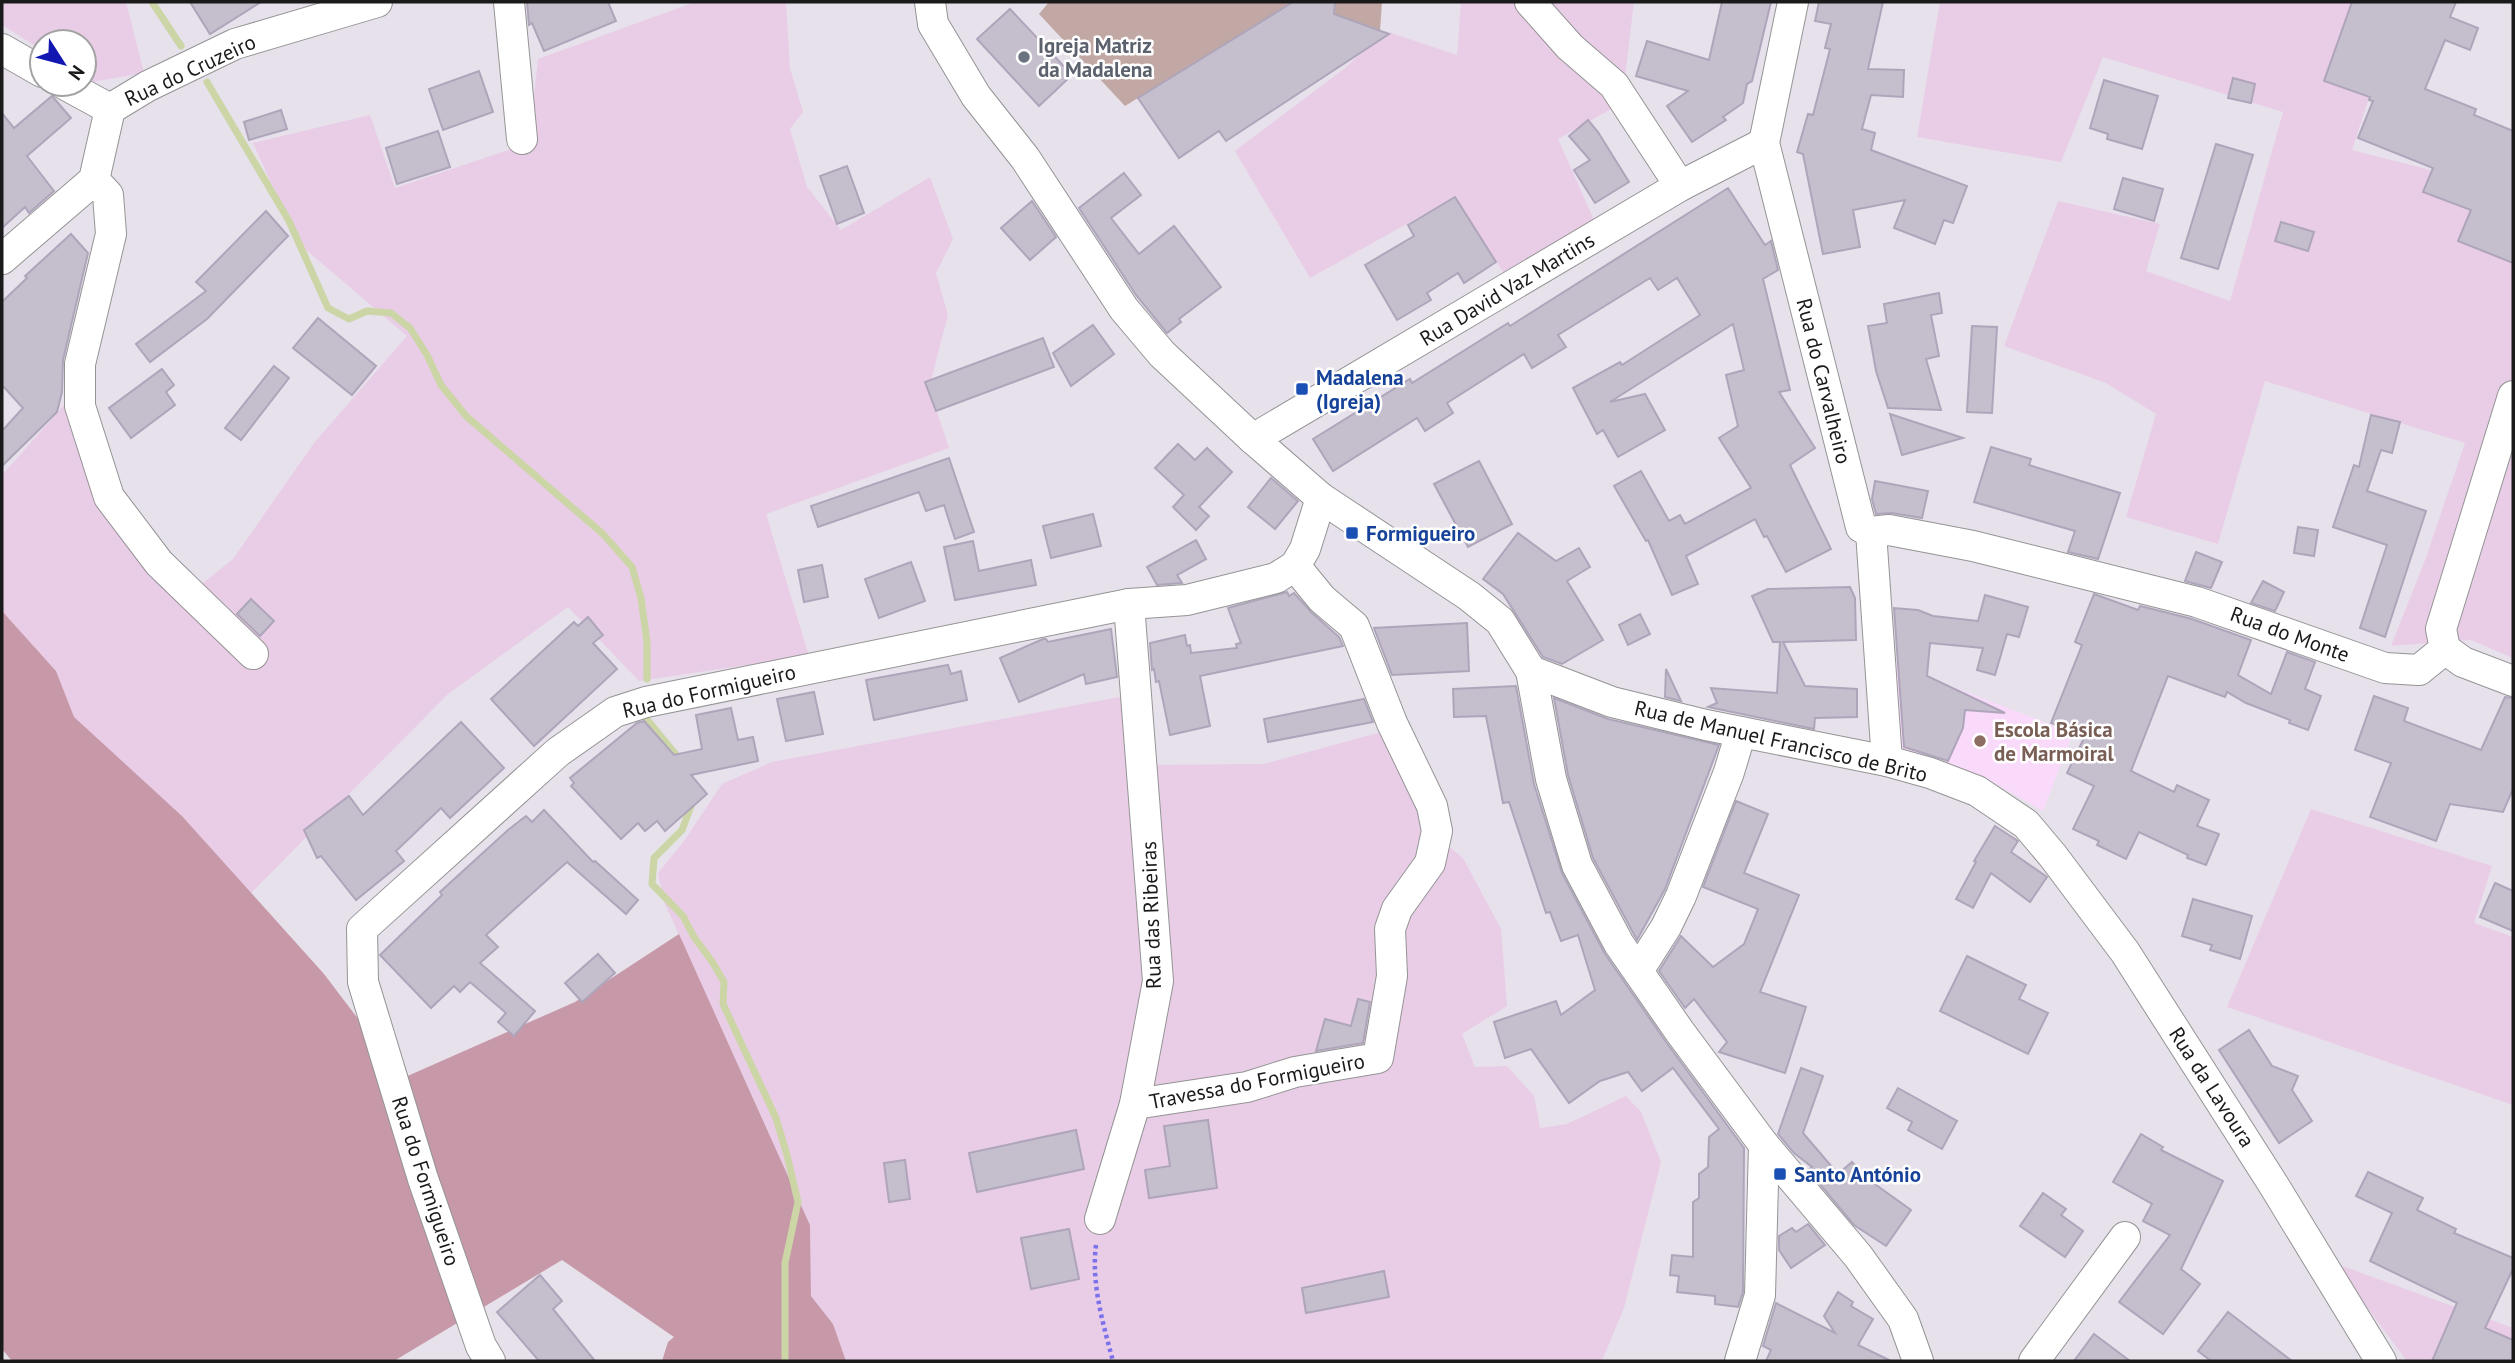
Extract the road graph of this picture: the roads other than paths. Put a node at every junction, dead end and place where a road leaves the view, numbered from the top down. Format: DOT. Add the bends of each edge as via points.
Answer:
graph roads {
  1 [pos="377,2"];
  2 [pos="509,2"];
  3 [pos="930,2"];
  4 [pos="1530,2"];
  5 [pos="1793,2"];
  6 [pos="2,49"];
  7 [pos="28,64"];
  8 [pos="90,98"];
  9 [pos="110,109"];
  10 [pos="522,139"];
  11 [pos="1764,143"];
  12 [pos="94,180"];
  13 [pos="1680,187"];
  14 [pos="2,259"];
  15 [pos="2513,396"];
  16 [pos="1253,439"];
  17 [pos="1321,498"];
  18 [pos="1871,532"];
  19 [pos="1296,566"];
  20 [pos="1129,604"];
  21 [pos="2445,649"];
  22 [pos="253,654"];
  23 [pos="1531,670"];
  24 [pos="2513,681"];
  25 [pos="1741,732"];
  26 [pos="1887,761"];
  27 [pos="2026,824"];
  28 [pos="1637,971"];
  29 [pos="1135,1104"];
  30 [pos="1764,1145"];
  31 [pos="1100,1219"];
  32 [pos="2125,1237"];
  33 [pos="490,1361"];
  34 [pos="1740,1361"];
  35 [pos="1918,1361"];
  36 [pos="2034,1361"];
  37 [pos="2381,1361"];
  1 -- 9 [label="street, Rua do Cruzeiro" via="235,44"];
  2 -- 10 [label="street"];
  3 -- 16 [label="street" via="933,24 976,96 1025,158 1124,309 1162,354"];
  4 -- 13 [label="street" via="1570,47 1614,85"];
  5 -- 11 [label="street, Rua do Carvalheiro"];
  6 -- 7 [label="street"];
  8 -- 9 [label="street"];
  9 -- 12 [label="street, Rua do Cruzeiro"];
  11 -- 13 [label="street, Rua David Vaz Martins"];
  11 -- 18 [label="street, Rua do Carvalheiro" via="1861,527"];
  12 -- 14 [label="street"];
  12 -- 22 [label="street" via="108,195 111,234 80,364 80,406 109,497 159,563"];
  13 -- 16 [label="street, Rua David Vaz Martins"];
  15 -- 21 [label="street" via="2441,629"];
  16 -- 17 [label="street"];
  17 -- 19 [label="street"];
  17 -- 23 [label="street" via="1500,621"];
  18 -- 21 [label="street, Rua do Monte" via="1889,530 1973,546 2197,602 2385,668 2419,670"];
  18 -- 26 [label="street, Rua do Carvalheiro"];
  19 -- 20 [label="street, Rua do Formigueiro" via="1276,578 1187,600"];
  19 -- 29 [label="street, Travessa do Formigueiro" via="1322,599 1354,626 1392,723 1432,806 1437,831 1430,863 1397,909 1391,929 1392,976 1378,1058 1295,1072 1247,1087"];
  20 -- 29 [label="street, Rua das Ribeiras" via="1158,981"];
  20 -- 33 [label="street, Rua do Formigueiro" via="615,712 558,752 362,929 363,982 424,1180"];
  21 -- 24 [label="street" via="2463,663"];
  23 -- 25 [label="street, Rua de Manuel Francisco de Brito" via="1612,702"];
  23 -- 28 [label="street" via="1551,779 1577,865"];
  25 -- 26 [label="street, Rua de Manuel Francisco de Brito"];
  25 -- 28 [label="street" via="1681,896"];
  26 -- 27 [label="street, Rua de Manuel Francisco de Brito" via="1977,791"];
  27 -- 37 [label="street, Rua da Lavoura" via="2125,952"];
  28 -- 30 [label="street"];
  29 -- 31 [label="street, Rua das Ribeiras"];
  30 -- 34 [label="street" via="1760,1295"];
  30 -- 35 [label="street" via="1858,1256 1903,1319"];
  32 -- 36 [label="street"];
}
